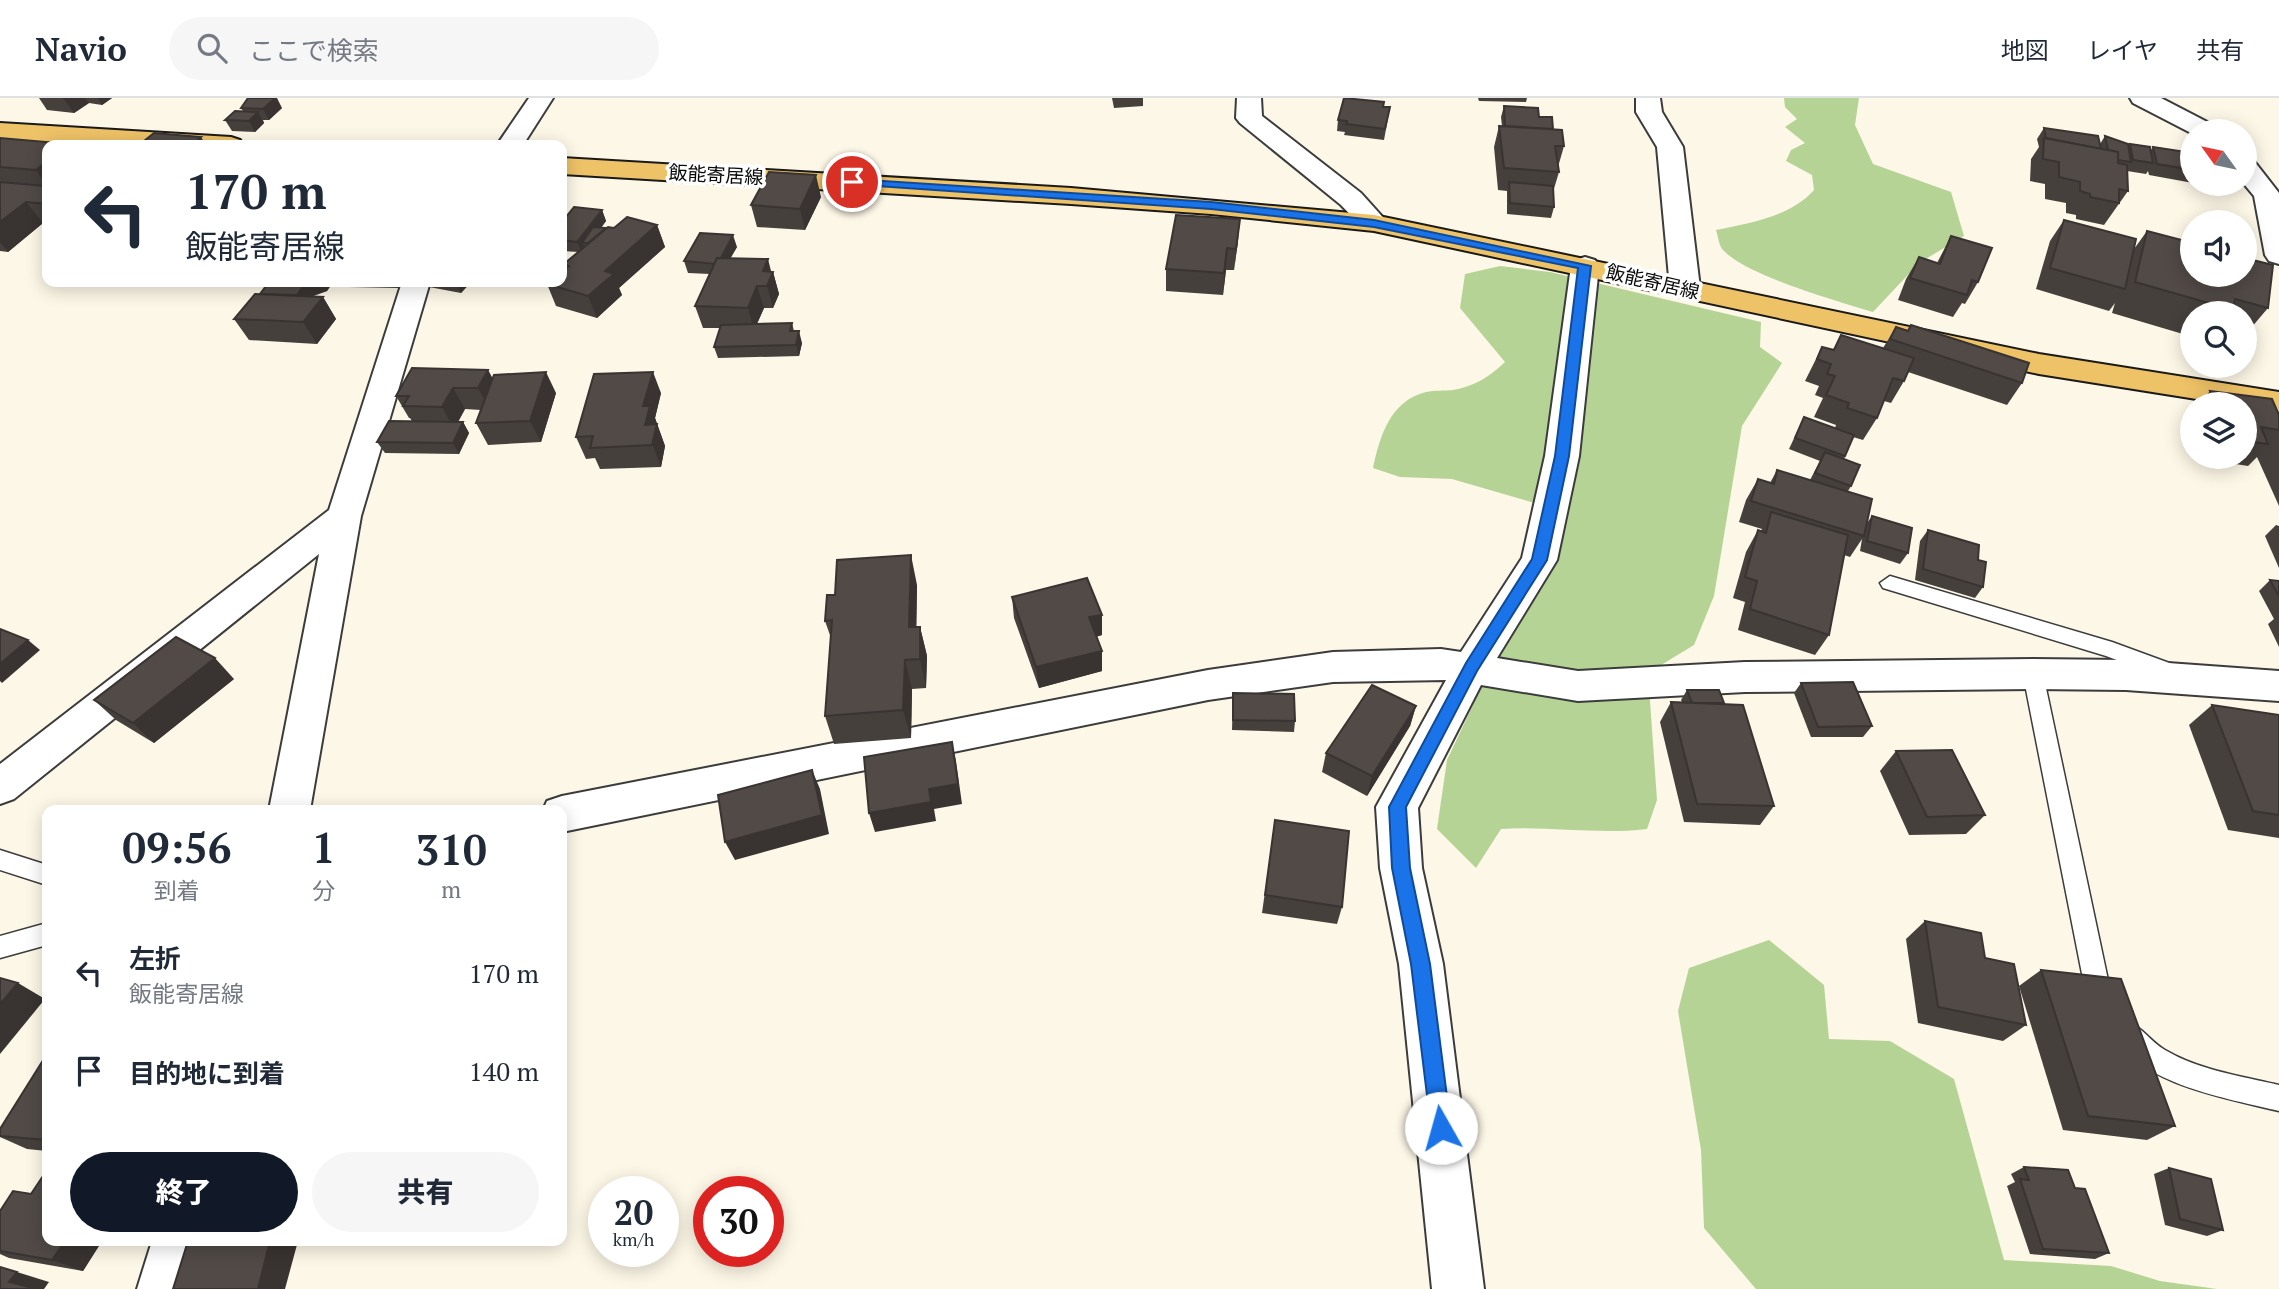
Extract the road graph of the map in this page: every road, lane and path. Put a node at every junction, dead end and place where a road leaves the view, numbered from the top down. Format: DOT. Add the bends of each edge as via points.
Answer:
graph roads {
  1 [pos="541,98"];
  2 [pos="1249,98"];
  3 [pos="1648,98"];
  4 [pos="2142,98"];
  5 [pos="2183,119"];
  6 [pos="12,136"];
  7 [pos="109,140"];
  8 [pos="513,140"];
  9 [pos="567,166"];
  10 [pos="2258,180"];
  11 [pos="2273,196"];
  12 [pos="1374,223"];
  13 [pos="2279,255"];
  14 [pos="1585,266"];
  15 [pos="414,287"];
  16 [pos="1685,288"];
  17 [pos="2279,402"];
  18 [pos="344,516"];
  19 [pos="1891,583"];
  20 [pos="1472,667"];
  21 [pos="2033,674"];
  22 [pos="2193,680"];
  23 [pos="2279,686"];
  24 [pos="0,787"];
  25 [pos="291,805"];
  26 [pos="567,813"];
  27 [pos="0,860"];
  28 [pos="42,873"];
  29 [pos="42,934"];
  30 [pos="0,947"];
  31 [pos="2279,1098"];
  32 [pos="176,1246"];
  33 [pos="163,1289"];
  34 [pos="1458,1289"];
  1 -- 8 [label="street"];
  2 -- 12 [label="street" via="1249,118 1351,198"];
  3 -- 16 [label="street" via="1649,112 1670,147"];
  4 -- 5 [label="street"];
  6 -- 7 [label="main road"];
  9 -- 12 [label="main road, 飯能寄居線" via="1085,197"];
  10 -- 11 [label="street"];
  11 -- 13 [label="street"];
  12 -- 14 [label="main road, 飯能寄居線"];
  14 -- 16 [label="main road, 飯能寄居線"];
  14 -- 20 [label="street" via="1562,456 1539,560"];
  15 -- 18 [label="street"];
  16 -- 17 [label="main road, 飯能寄居線" via="2039,364"];
  18 -- 24 [label="street"];
  18 -- 25 [label="street"];
  19 -- 22 [label="lane" via="2112,650"];
  20 -- 21 [label="street" via="1578,686 1745,677"];
  20 -- 26 [label="street" via="1333,667 1208,685"];
  20 -- 34 [label="street" via="1397,807 1401,868 1420,964"];
  21 -- 22 [label="street"];
  21 -- 31 [label="lane" via="2096,984 2134,1043 2192,1078"];
  22 -- 23 [label="street"];
  27 -- 28 [label="lane"];
  29 -- 30 [label="lane"];
  32 -- 33 [label="street"];
}
